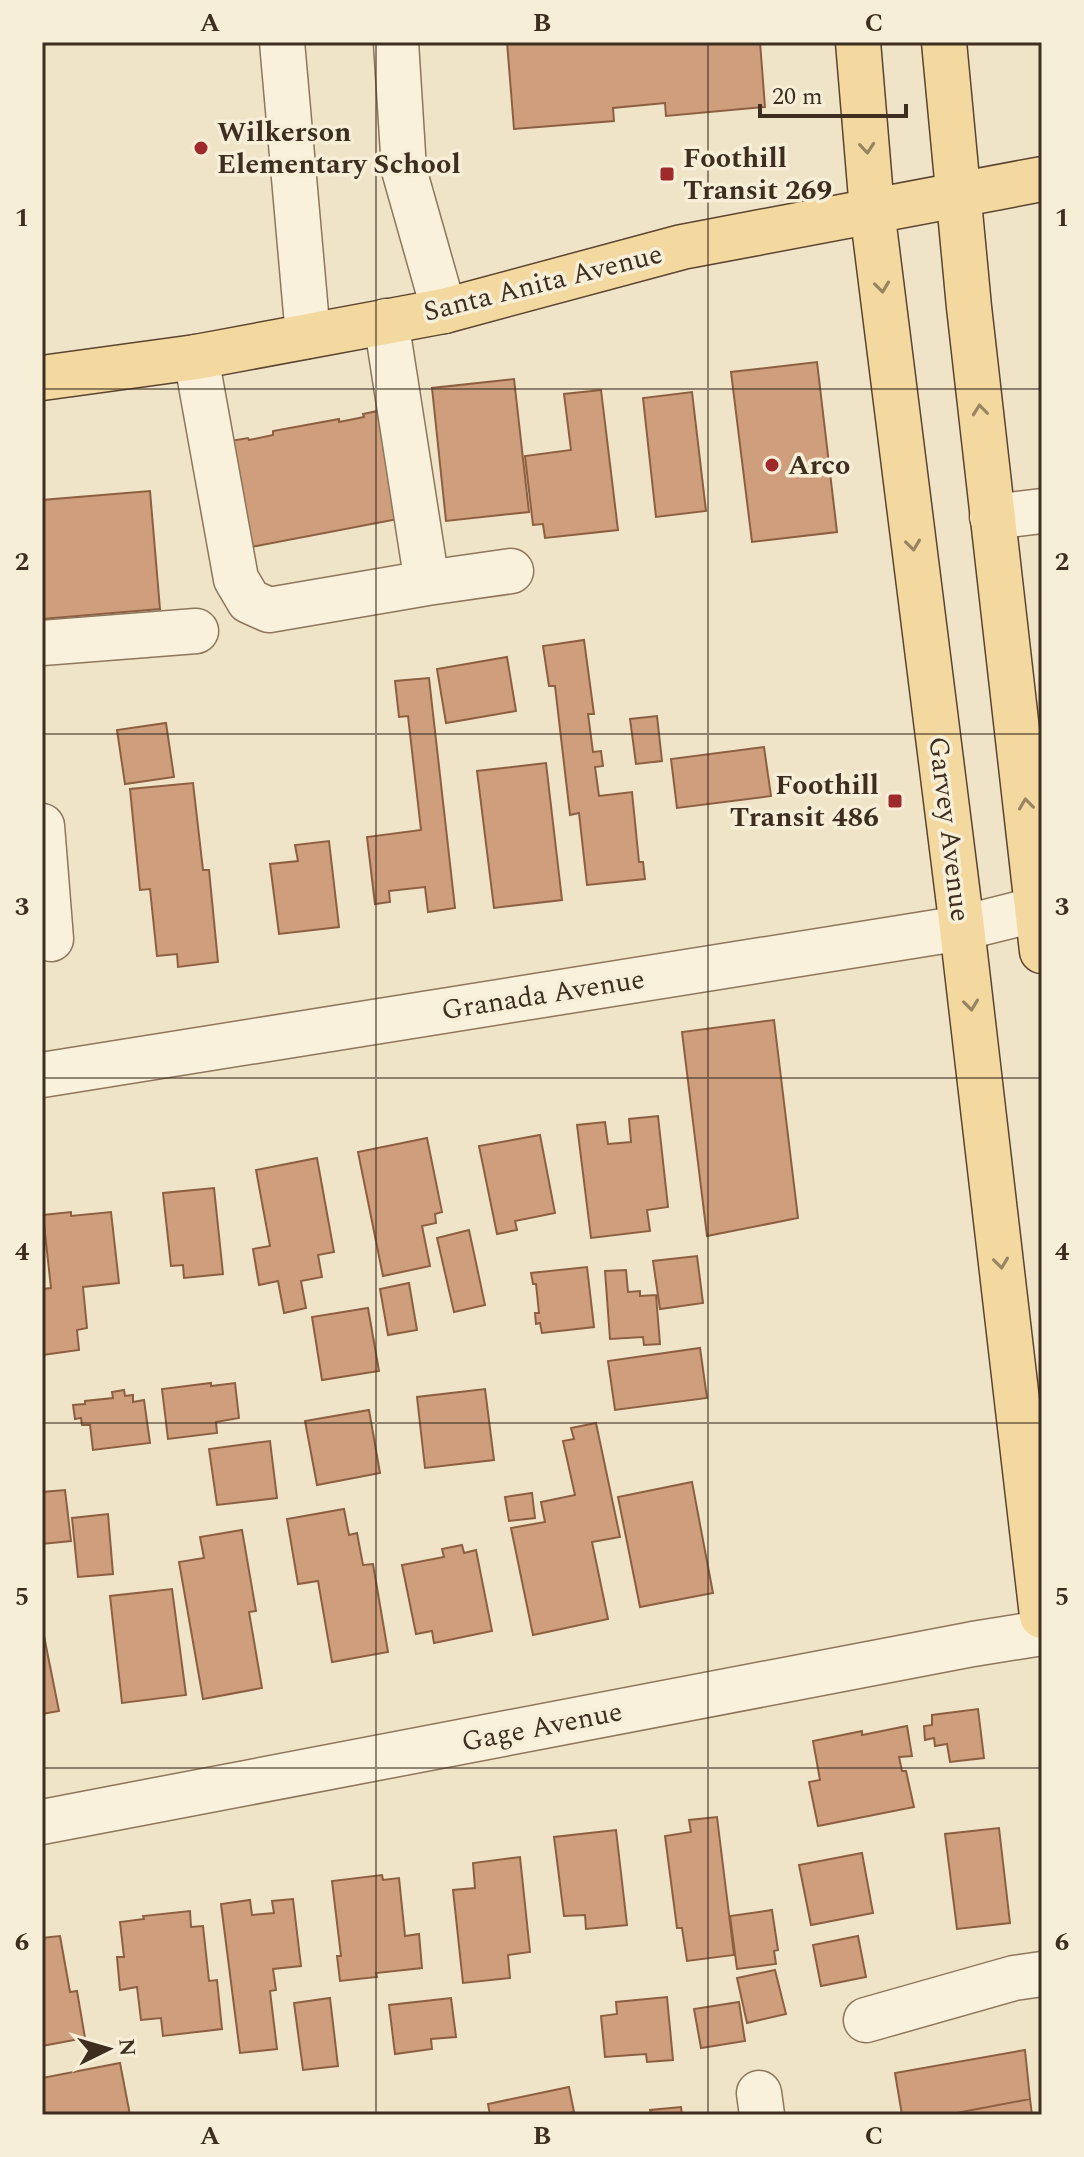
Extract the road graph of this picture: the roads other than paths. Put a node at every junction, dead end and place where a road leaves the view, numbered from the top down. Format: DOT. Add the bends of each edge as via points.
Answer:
graph roads {
  1 [pos="282,42"];
  2 [pos="396,42"];
  3 [pos="858,42"];
  4 [pos="944,42"];
  5 [pos="1042,179"];
  6 [pos="958,194"];
  7 [pos="872,210"];
  8 [pos="444,311"];
  9 [pos="386,321"];
  10 [pos="308,336"];
  11 [pos="196,357"];
  12 [pos="42,378"];
  13 [pos="1042,511"];
  14 [pos="992,517"];
  15 [pos="511,571"];
  16 [pos="427,583"];
  17 [pos="196,631"];
  18 [pos="42,643"];
  19 [pos="42,826"];
  20 [pos="1041,923"];
  21 [pos="962,928"];
  22 [pos="51,939"];
  23 [pos="42,1075"];
  24 [pos="1042,1616"];
  25 [pos="1042,1633"];
  26 [pos="42,1822"];
  27 [pos="1042,1974"];
  28 [pos="866,2020"];
  1 -- 10 [label="street"];
  2 -- 8 [label="street" via="404,170"];
  3 -- 7 [label="main road, Garvey Avenue, one-way"];
  4 -- 6 [label="main road"];
  5 -- 6 [label="main road, Santa Anita Avenue"];
  6 -- 7 [label="main road, Santa Anita Avenue"];
  14 -- 6 [label="main road, one-way"];
  7 -- 8 [label="main road, Santa Anita Avenue" via="682,247"];
  7 -- 21 [label="main road, Garvey Avenue, one-way"];
  8 -- 9 [label="main road, Santa Anita Avenue"];
  9 -- 10 [label="main road, Santa Anita Avenue"];
  9 -- 16 [label="street"];
  10 -- 11 [label="main road, Santa Anita Avenue"];
  11 -- 12 [label="main road, Santa Anita Avenue"];
  11 -- 16 [label="street" via="236,579 249,601 269,610"];
  13 -- 14 [label="street"];
  20 -- 14 [label="main road, one-way"];
  15 -- 16 [label="street"];
  17 -- 18 [label="street"];
  19 -- 22 [label="street"];
  20 -- 21 [label="street, Granada Avenue"];
  21 -- 23 [label="street, Granada Avenue"];
  21 -- 24 [label="main road, Garvey Avenue, one-way"];
  25 -- 26 [label="street, Gage Avenue"];
  27 -- 28 [label="street"];
}
